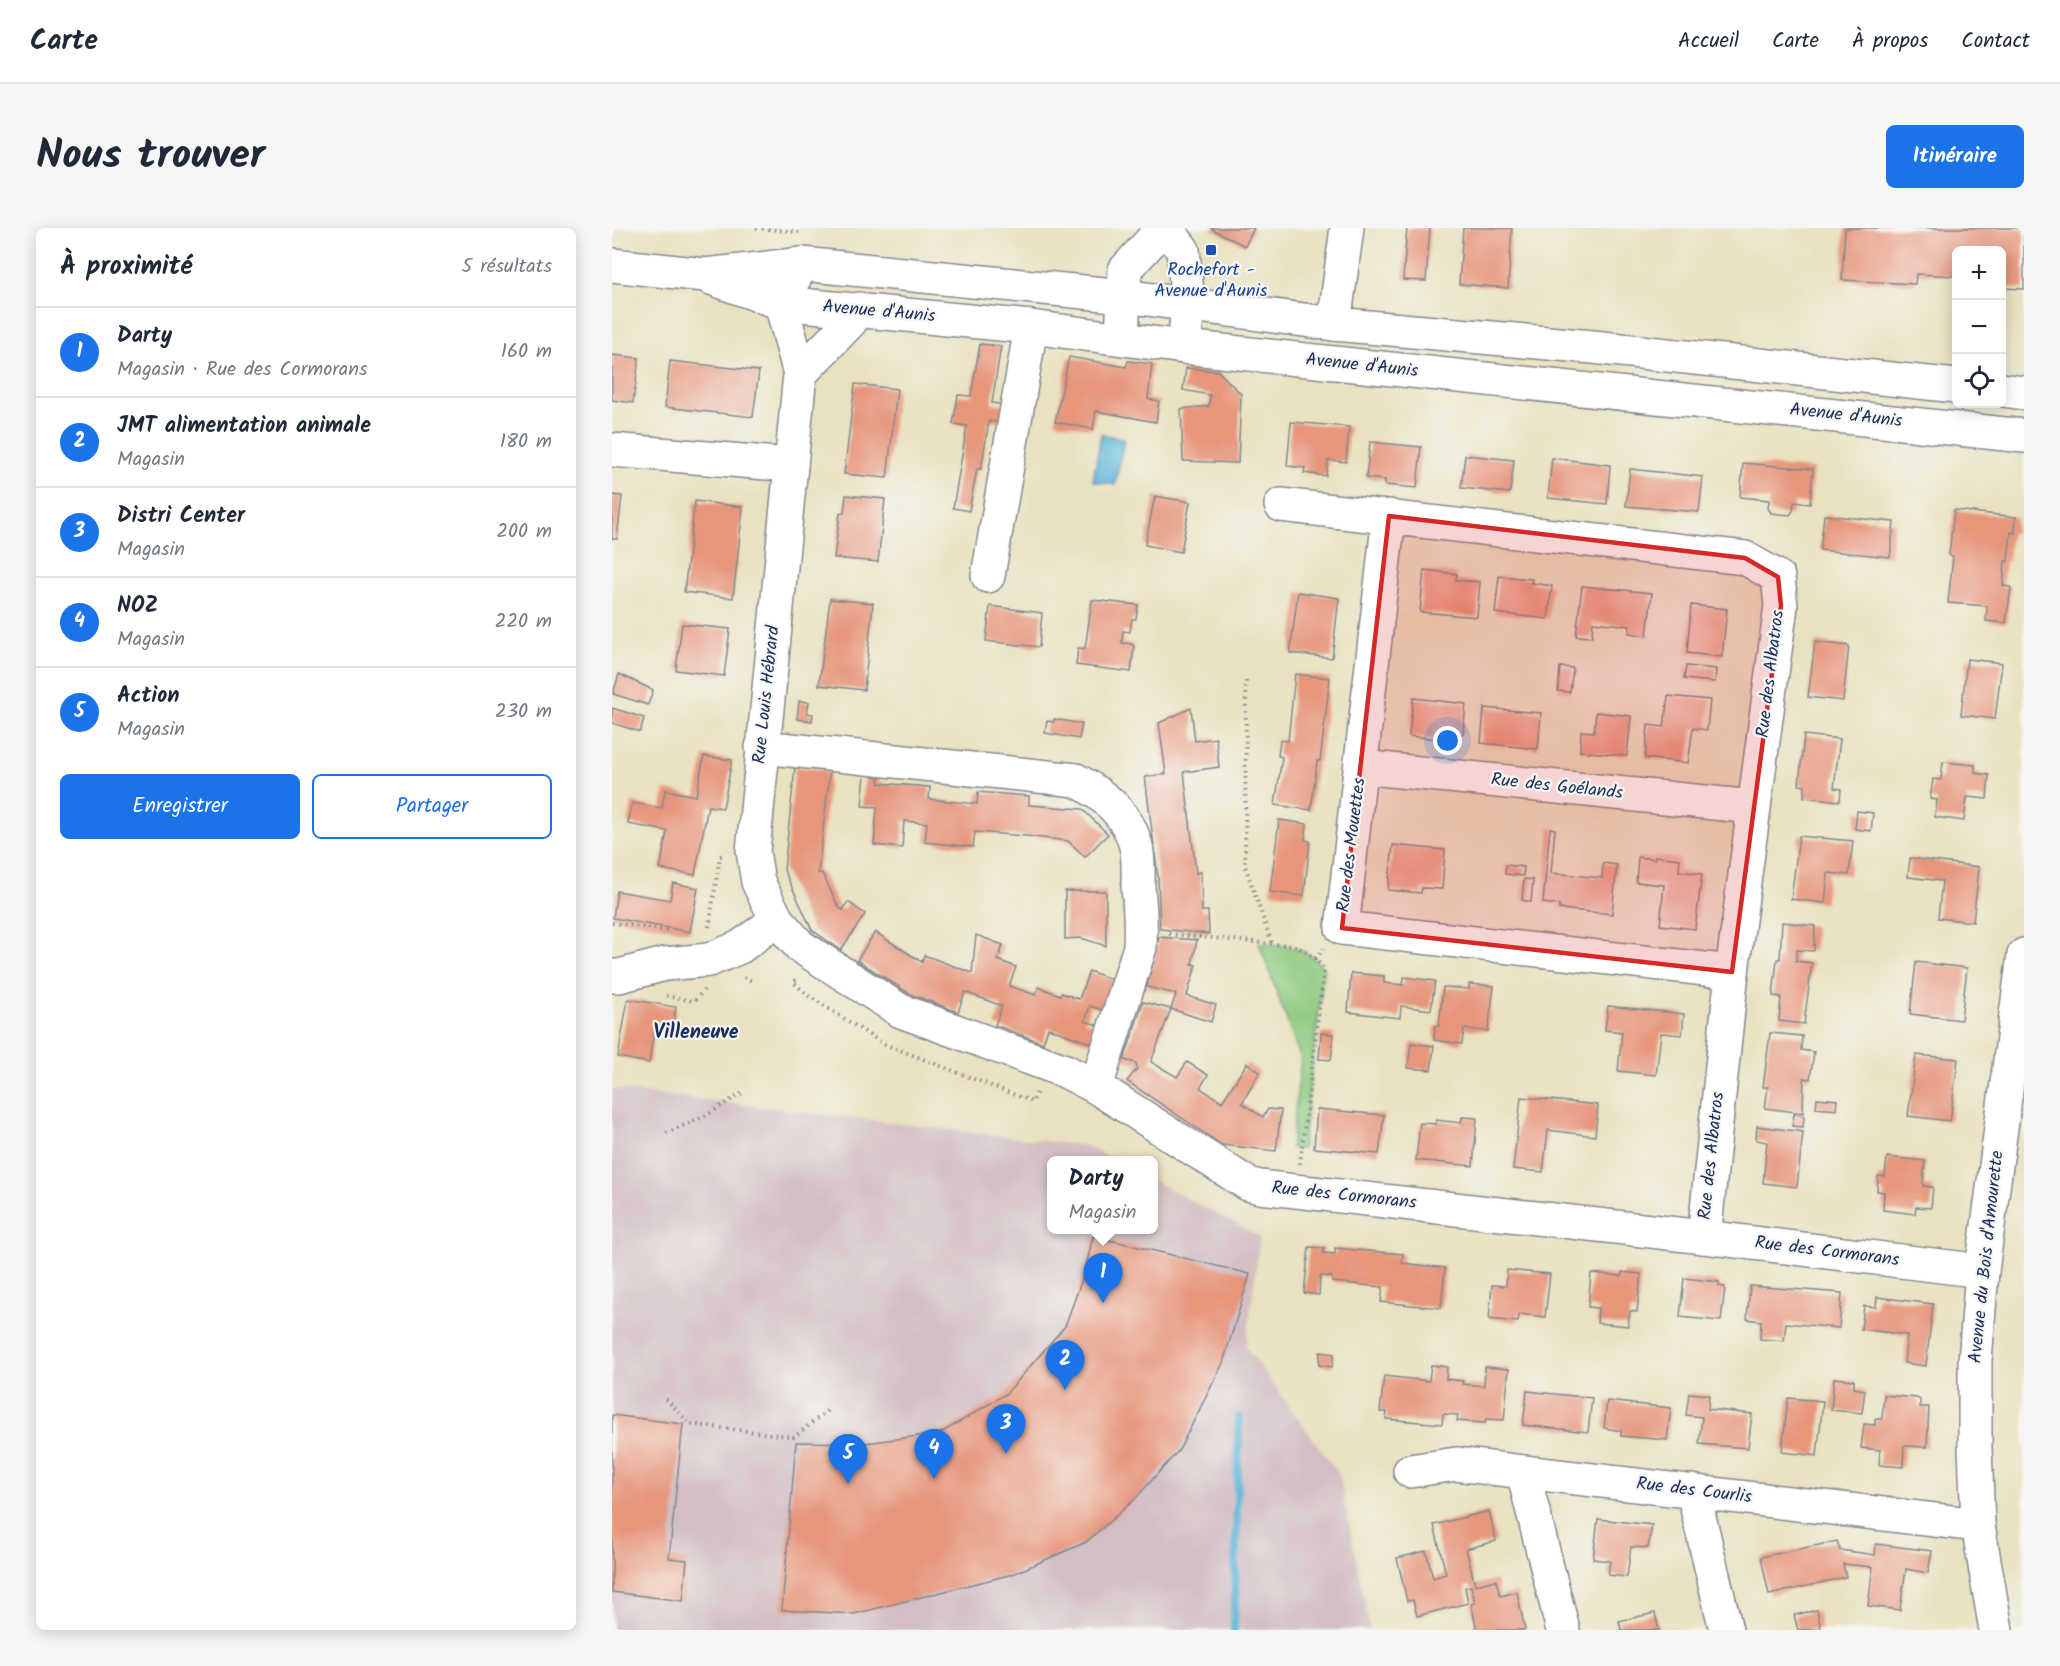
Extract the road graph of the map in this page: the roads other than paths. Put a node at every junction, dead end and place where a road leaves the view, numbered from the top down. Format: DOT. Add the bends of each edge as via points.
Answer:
graph roads {
  1 [pos="1165,228"];
  2 [pos="1347,228"];
  3 [pos="802,264"];
  4 [pos="612,265"];
  5 [pos="705,275"];
  6 [pos="1124,296"];
  7 [pos="781,303"];
  8 [pos="1188,305"];
  9 [pos="859,309"];
  10 [pos="1334,324"];
  11 [pos="1031,327"];
  12 [pos="1122,338"];
  13 [pos="1184,347"];
  14 [pos="800,374"];
  15 [pos="1952,386"];
  16 [pos="2006,391"];
  17 [pos="2024,393"];
  18 [pos="2024,436"];
  19 [pos="612,450"];
  20 [pos="791,465"];
  21 [pos="1281,504"];
  22 [pos="1389,516"];
  23 [pos="988,576"];
  24 [pos="762,747"];
  25 [pos="1361,767"];
  26 [pos="1753,807"];
  27 [pos="777,920"];
  28 [pos="2024,956"];
  29 [pos="1732,972"];
  30 [pos="612,976"];
  31 [pos="2022,992"];
  32 [pos="1096,1087"];
  33 [pos="1704,1237"];
  34 [pos="1982,1271"];
  35 [pos="1410,1471"];
  36 [pos="1523,1472"];
  37 [pos="1693,1491"];
  38 [pos="1978,1525"];
  39 [pos="1563,1630"];
  40 [pos="1726,1630"];
  41 [pos="1996,1630"];
  1 -- 6 [label="street" via="1125,270"];
  1 -- 8 [label="street" via="1183,250"];
  2 -- 10 [label="street"];
  3 -- 5 [label="street, Avenue d'Aunis"];
  3 -- 6 [label="street, Avenue d'Aunis"];
  3 -- 7 [label="street"];
  4 -- 5 [label="street, Avenue d'Aunis"];
  5 -- 7 [label="street, Avenue d'Aunis"];
  6 -- 8 [label="street, Avenue d'Aunis"];
  6 -- 12 [label="street"];
  7 -- 9 [label="street, Avenue d'Aunis"];
  7 -- 14 [label="street"];
  8 -- 10 [label="street, Avenue d'Aunis"];
  8 -- 13 [label="street"];
  9 -- 11 [label="street, Avenue d'Aunis"];
  9 -- 14 [label="street"];
  10 -- 15 [label="street, Avenue d'Aunis"];
  11 -- 12 [label="street, Avenue d'Aunis"];
  11 -- 23 [label="street"];
  12 -- 13 [label="street, Avenue d'Aunis"];
  13 -- 18 [label="street, Avenue d'Aunis"];
  14 -- 20 [label="street, Rue Louis Hébrard"];
  16 -- 17 [label="street"];
  19 -- 20 [label="street"];
  20 -- 24 [label="street, Rue Louis Hébrard"];
  21 -- 22 [label="street, Rue des Albatros"];
  22 -- 25 [label="street, Rue des Mouettes"];
  22 -- 26 [label="street, Rue des Albatros" via="1745,558 1778,578 1781,606"];
  24 -- 27 [label="street, Rue Louis Hébrard" via="753,851 758,882"];
  24 -- 32 [label="street" via="1076,780 1116,807 1136,847 1140,947"];
  25 -- 26 [label="street, Rue des Goélands"];
  25 -- 29 [label="street, Rue des Mouettes" via="1342,928"];
  26 -- 29 [label="street, Rue des Albatros"];
  27 -- 30 [label="street" via="740,947 709,960 665,964"];
  27 -- 32 [label="street, Rue des Cormorans" via="800,946 889,1005 1065,1071"];
  28 -- 31 [label="street, Avenue du Bois d'Amourette"];
  29 -- 33 [label="street, Rue des Albatros"];
  31 -- 34 [label="street, Avenue du Bois d'Amourette"];
  32 -- 33 [label="street, Rue des Cormorans" via="1248,1184"];
  33 -- 34 [label="street, Rue des Cormorans"];
  34 -- 38 [label="street, Avenue du Bois d'Amourette" via="1975,1361"];
  35 -- 36 [label="street, Rue des Courlis" via="1455,1464"];
  36 -- 37 [label="street, Rue des Courlis"];
  36 -- 39 [label="street"];
  37 -- 38 [label="street, Rue des Courlis"];
  37 -- 40 [label="street"];
  38 -- 41 [label="street, Avenue du Bois d'Amourette"];
}
